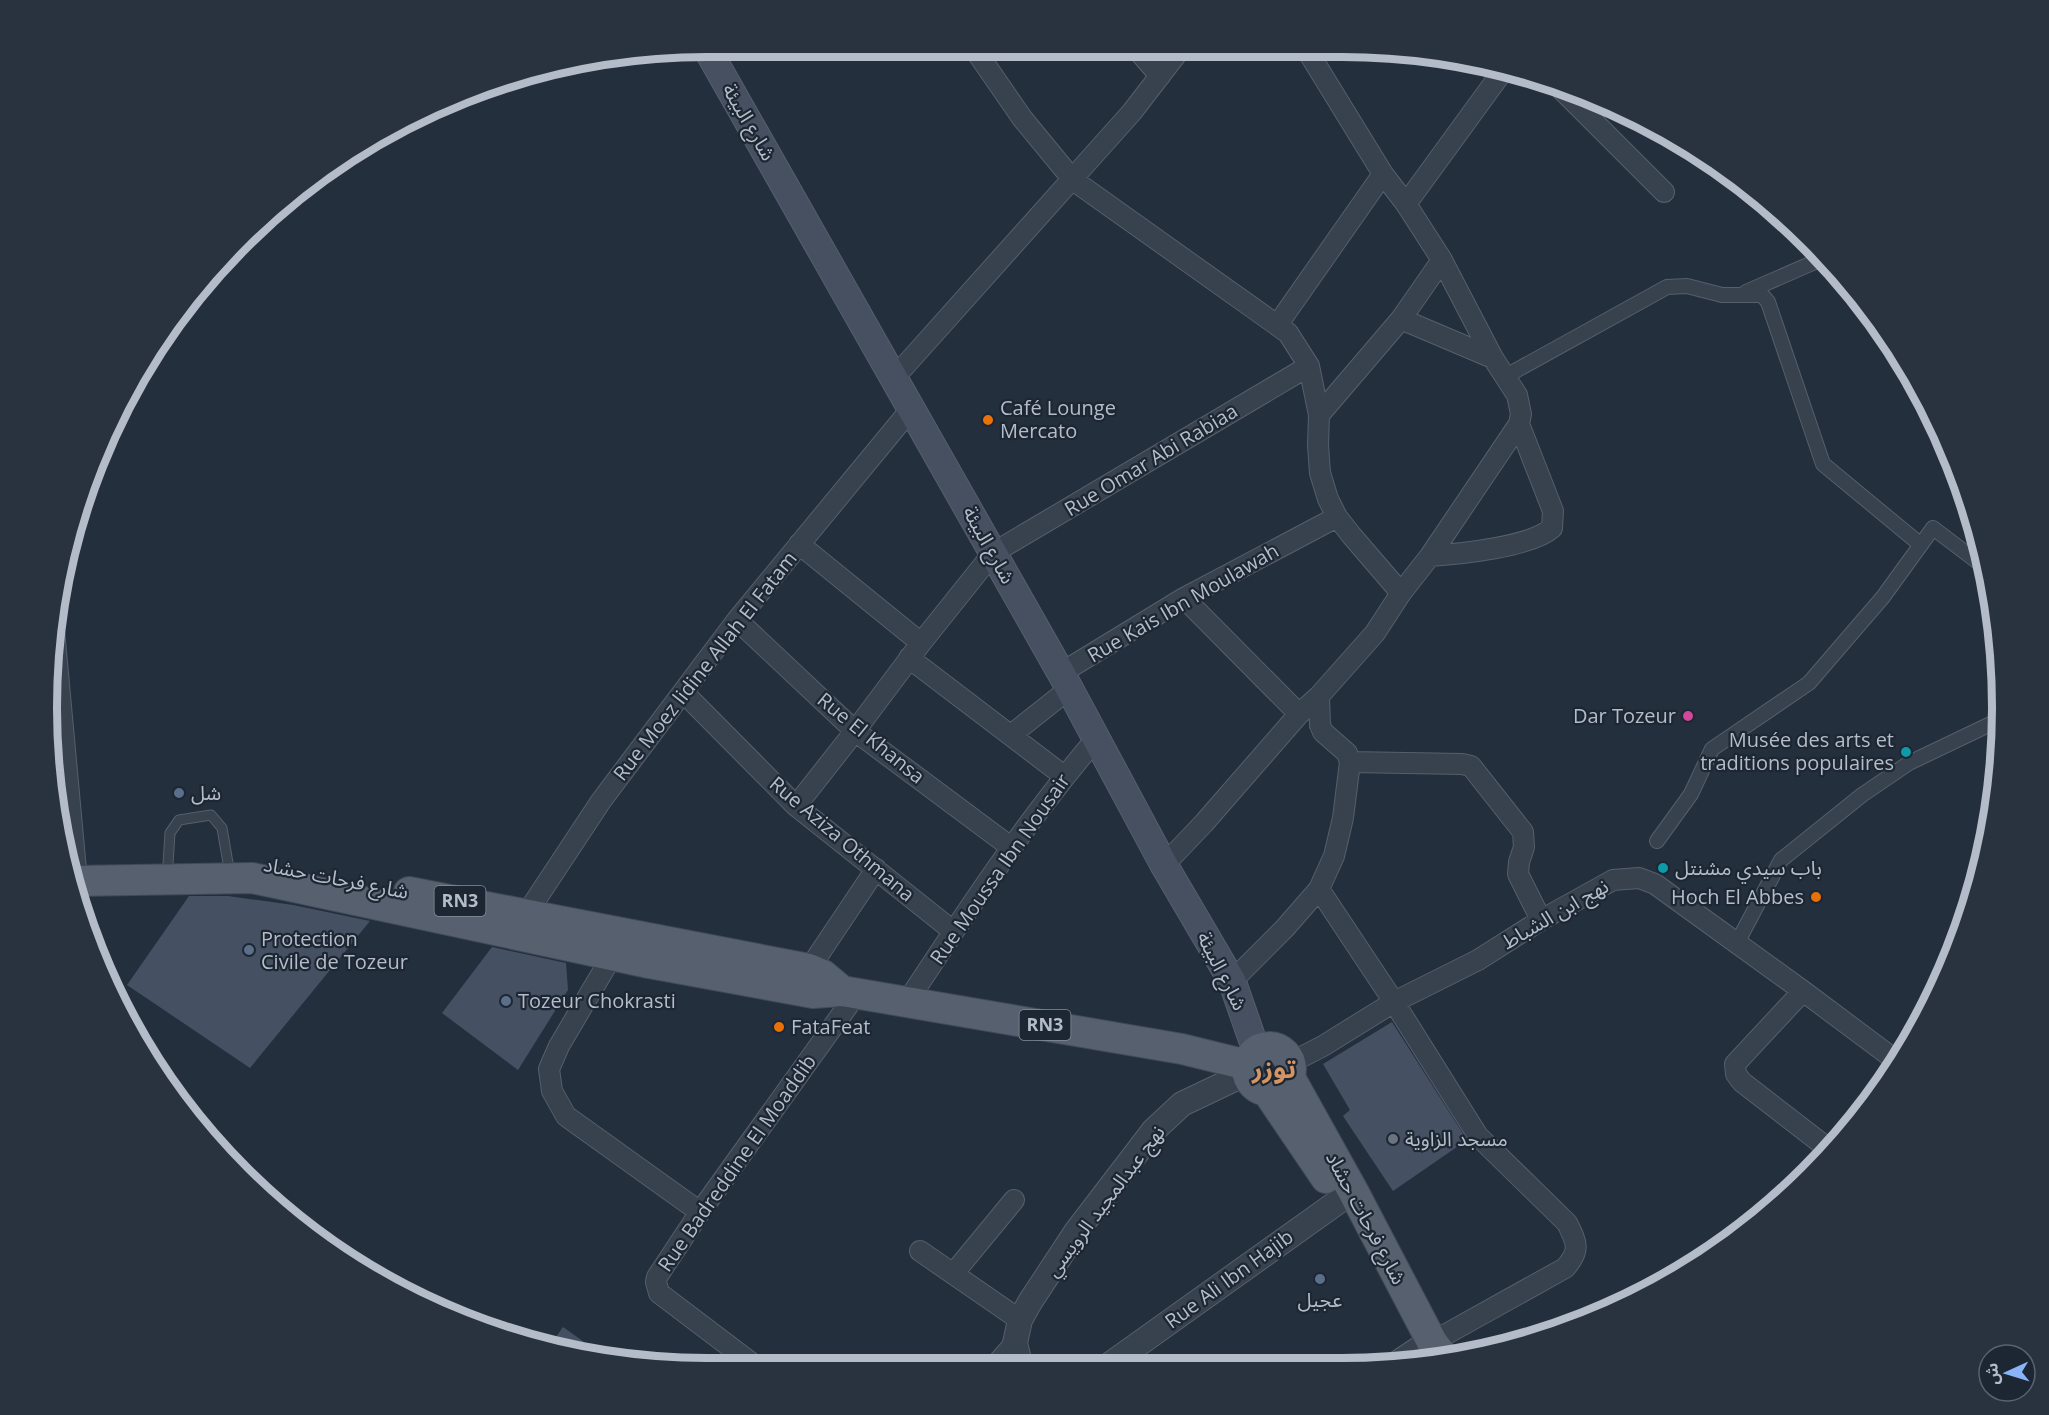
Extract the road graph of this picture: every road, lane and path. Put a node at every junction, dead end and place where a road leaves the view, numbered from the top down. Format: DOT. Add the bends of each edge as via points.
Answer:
graph roads {
  1 [pos="712,57"];
  2 [pos="980,57"];
  3 [pos="1145,57"];
  4 [pos="1174,57"];
  5 [pos="1312,57"];
  6 [pos="1160,76"];
  7 [pos="1499,76"];
  8 [pos="1572,100"];
  9 [pos="1383,174"];
  10 [pos="1073,180"];
  11 [pos="1664,192"];
  12 [pos="1406,204"];
  13 [pos="1442,260"];
  14 [pos="1815,262"];
  15 [pos="1738,296"];
  16 [pos="1401,320"];
  17 [pos="1278,324"];
  18 [pos="1493,358"];
  19 [pos="1309,366"];
  20 [pos="1506,376"];
  21 [pos="894,378"];
  22 [pos="911,409"];
  23 [pos="1319,415"];
  24 [pos="1519,424"];
  25 [pos="1337,518"];
  26 [pos="799,544"];
  27 [pos="1921,545"];
  28 [pos="993,553"];
  29 [pos="1430,556"];
  30 [pos="1975,560"];
  31 [pos="1401,593"];
  32 [pos="1184,598"];
  33 [pos="737,620"];
  34 [pos="915,650"];
  35 [pos="58,676"];
  36 [pos="1065,681"];
  37 [pos="683,692"];
  38 [pos="1319,696"];
  39 [pos="1299,714"];
  40 [pos="1992,724"];
  41 [pos="855,731"];
  42 [pos="1011,735"];
  43 [pos="1096,739"];
  44 [pos="1350,762"];
  45 [pos="1064,776"];
  46 [pos="796,806"];
  47 [pos="1657,841"];
  48 [pos="72,845"];
  49 [pos="1012,848"];
  50 [pos="228,863"];
  51 [pos="168,864"];
  52 [pos="1164,865"];
  53 [pos="876,869"];
  54 [pos="78,873"];
  55 [pos="78,873"];
  56 [pos="1319,889"];
  57 [pos="1541,920"];
  58 [pos="522,924"];
  59 [pos="953,931"];
  60 [pos="1737,943"];
  61 [pos="652,951"];
  62 [pos="612,956"];
  63 [pos="808,969"];
  64 [pos="1232,981"];
  65 [pos="1803,991"];
  66 [pos="849,992"];
  67 [pos="907,1002"];
  68 [pos="1394,1002"];
  69 [pos="1890,1056"];
  70 [pos="1266,1070"];
  71 [pos="1823,1144"];
  72 [pos="1347,1195"];
  73 [pos="1014,1200"];
  74 [pos="700,1212"];
  75 [pos="920,1251"];
  76 [pos="953,1274"];
  77 [pos="1017,1331"];
  78 [pos="1422,1352"];
  79 [pos="1426,1352"];
  80 [pos="745,1358"];
  81 [pos="999,1358"];
  82 [pos="1020,1358"];
  83 [pos="1119,1358"];
  1 -- 21 [label="main road, شارع البيئة"];
  2 -- 10 [label="street" via="1022,118"];
  3 -- 6 [label="street"];
  4 -- 6 [label="street"];
  5 -- 9 [label="street"];
  6 -- 10 [label="street"];
  7 -- 12 [label="street"];
  8 -- 11 [label="street"];
  9 -- 12 [label="street"];
  9 -- 17 [label="street"];
  10 -- 17 [label="street"];
  10 -- 21 [label="street"];
  12 -- 13 [label="street"];
  13 -- 16 [label="street"];
  13 -- 18 [label="street"];
  14 -- 15 [label="street"];
  15 -- 20 [label="street" via="1687,286 1667,287"];
  15 -- 27 [label="street" via="1757,294 1768,302 1823,464"];
  16 -- 18 [label="street"];
  16 -- 23 [label="street"];
  17 -- 19 [label="street"];
  18 -- 20 [label="street"];
  19 -- 23 [label="street"];
  19 -- 28 [label="street, Rue Omar Abi Rabiaa"];
  20 -- 24 [label="street" via="1517,395"];
  21 -- 22 [label="main road, شارع البيئة"];
  22 -- 26 [label="street, Rue Moez lidine Allah El Fatam"];
  22 -- 28 [label="main road, شارع البيئة"];
  23 -- 25 [label="street" via="1320,473"];
  24 -- 29 [label="street"];
  24 -- 29 [label="street" via="1554,511 1552,528 1535,538 1474,553"];
  25 -- 31 [label="street"];
  25 -- 32 [label="street, Rue Kais Ibn Moulawah"];
  26 -- 33 [label="street, Rue Moez lidine Allah El Fatam"];
  26 -- 34 [label="street"];
  27 -- 30 [label="street" via="1933,528"];
  27 -- 47 [label="street" via="1883,597 1809,683 1712,749 1691,794"];
  28 -- 34 [label="street"];
  28 -- 36 [label="main road, شارع البيئة"];
  29 -- 31 [label="street"];
  31 -- 38 [label="street" via="1375,633"];
  32 -- 36 [label="street, Rue Kais Ibn Moulawah"];
  32 -- 39 [label="street"];
  33 -- 37 [label="street, Rue Moez lidine Allah El Fatam"];
  33 -- 41 [label="street, Rue El Khansa"];
  34 -- 41 [label="street"];
  34 -- 42 [label="street"];
  35 -- 48 [label="street"];
  36 -- 42 [label="street, Rue Kais Ibn Moulawah"];
  36 -- 43 [label="main road, شارع البيئة"];
  37 -- 46 [label="street, Rue Aziza Othmana"];
  37 -- 58 [label="street, Rue Moez lidine Allah El Fatam" via="601,801"];
  38 -- 39 [label="street"];
  38 -- 44 [label="street" via="1323,732 1347,753"];
  39 -- 52 [label="street"];
  40 -- 60 [label="street" via="1909,764 1862,795 1780,860"];
  41 -- 46 [label="street"];
  41 -- 49 [label="street, Rue El Khansa"];
  42 -- 45 [label="street"];
  43 -- 45 [label="street, Rue Moussa Ibn Nousair"];
  43 -- 52 [label="main road, شارع البيئة"];
  44 -- 56 [label="street" via="1334,856"];
  44 -- 57 [label="street" via="1471,766 1523,832 1518,874"];
  45 -- 49 [label="street, Rue Moussa Ibn Nousair"];
  46 -- 53 [label="street, Rue Aziza Othmana"];
  49 -- 59 [label="street, Rue Moussa Ibn Nousair"];
  50 -- 51 [label="main road, شارع فرحات حشاد / RN3"];
  50 -- 51 [label="lane" via="222,828 211,815 179,820 170,833"];
  50 -- 58 [label="main road, شارع فرحات حشاد / RN3" via="262,862 387,888"];
  51 -- 54 [label="main road, شارع فرحات حشاد / RN3"];
  52 -- 64 [label="main road, شارع البيئة"];
  53 -- 59 [label="street, Rue Aziza Othmana"];
  53 -- 63 [label="street"];
  55 -- 58 [label="main road, شارع فرحات حشاد / RN3" via="252,878"];
  56 -- 64 [label="street"];
  56 -- 68 [label="street"];
  57 -- 60 [label="street, نهج ابن الشباط" via="1613,880 1639,878 1655,884"];
  57 -- 68 [label="street, نهج ابن الشباط" via="1478,960"];
  58 -- 61 [label="main road, شارع فرحات حشاد / RN3"];
  58 -- 62 [label="main road, شارع فرحات حشاد / RN3"];
  59 -- 67 [label="street, Rue Moussa Ibn Nousair"];
  60 -- 65 [label="street, نهج ابن الشباط"];
  61 -- 62 [label="main road, شارع فرحات حشاد / RN3"];
  61 -- 63 [label="main road, شارع فرحات حشاد / RN3"];
  61 -- 66 [label="main road, شارع فرحات حشاد / RN3" via="813,993"];
  62 -- 74 [label="street" via="559,1046 549,1069 552,1091 566,1116"];
  63 -- 66 [label="main road, شارع فرحات حشاد / RN3"];
  64 -- 70 [label="main road, شارع البيئة"];
  65 -- 69 [label="street, نهج ابن الشباط"];
  65 -- 71 [label="street" via="1735,1064 1736,1074"];
  66 -- 67 [label="main road, شارع فرحات حشاد / RN3"];
  66 -- 74 [label="street, Rue Badreddine El Moaddib"];
  67 -- 70 [label="main road, شارع فرحات حشاد / RN3" via="1182,1048"];
  68 -- 70 [label="street, نهج ابن الشباط" via="1323,1046"];
  68 -- 79 [label="street" via="1478,1136 1567,1223 1576,1241 1576,1251 1565,1268"];
  70 -- 72 [label="main road, شارع فرحات حشاد"];
  70 -- 77 [label="street, نهج عبدالمجيد الرويسي" via="1182,1104 1154,1130 1076,1232 1030,1302"];
  72 -- 78 [label="main road, شارع فرحات حشاد"];
  72 -- 83 [label="street, Rue Ali Ibn Hajib"];
  73 -- 76 [label="street"];
  74 -- 80 [label="street, Rue Badreddine El Moaddib" via="657,1277 657,1287 659,1293"];
  75 -- 76 [label="street"];
  76 -- 77 [label="street"];
  77 -- 81 [label="street"];
  77 -- 82 [label="street"];
}
